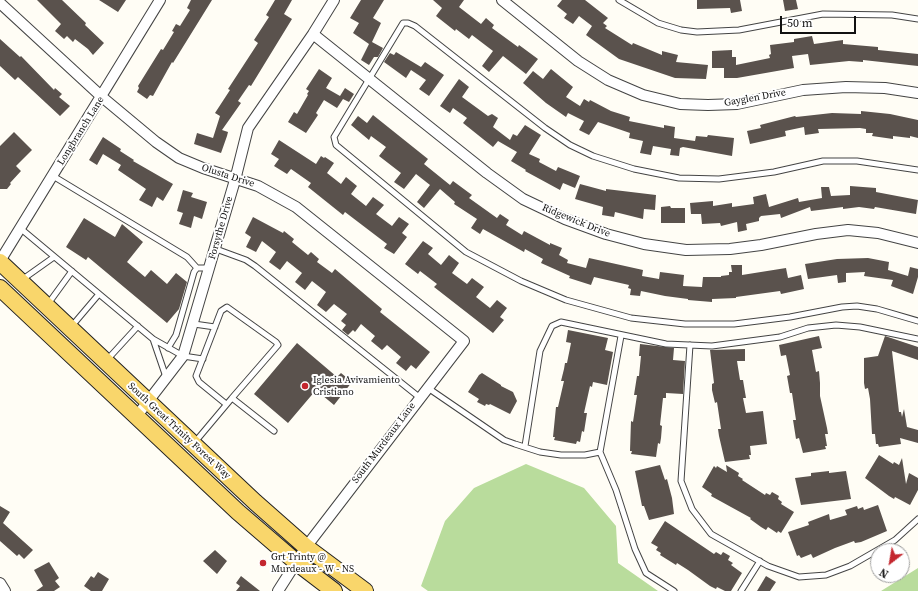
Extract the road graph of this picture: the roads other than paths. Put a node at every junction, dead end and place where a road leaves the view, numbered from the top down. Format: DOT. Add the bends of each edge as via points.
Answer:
graph roads {
  1 [pos="160,0"];
  2 [pos="334,0"];
  3 [pos="502,0"];
  4 [pos="619,0"];
  5 [pos="0,3"];
  6 [pos="918,19"];
  7 [pos="313,34"];
  8 [pos="370,80"];
  9 [pos="918,93"];
  10 [pos="102,96"];
  11 [pos="918,170"];
  12 [pos="53,176"];
  13 [pos="235,180"];
  14 [pos="20,228"];
  15 [pos="918,243"];
  16 [pos="216,249"];
  17 [pos="54,257"];
  18 [pos="0,262"];
  19 [pos="197,268"];
  20 [pos="210,268"];
  21 [pos="72,271"];
  22 [pos="20,281"];
  23 [pos="0,288"];
  24 [pos="99,294"];
  25 [pos="47,306"];
  26 [pos="918,321"];
  27 [pos="194,324"];
  28 [pos="138,326"];
  29 [pos="215,327"];
  30 [pos="70,328"];
  31 [pos="621,336"];
  32 [pos="152,339"];
  33 [pos="918,339"];
  34 [pos="464,341"];
  35 [pos="690,345"];
  36 [pos="168,348"];
  37 [pos="184,356"];
  38 [pos="203,359"];
  39 [pos="106,361"];
  40 [pos="167,380"];
  41 [pos="427,388"];
  42 [pos="420,397"];
  43 [pos="232,398"];
  44 [pos="149,402"];
  45 [pos="226,404"];
  46 [pos="136,417"];
  47 [pos="274,431"];
  48 [pos="193,444"];
  49 [pos="525,446"];
  50 [pos="600,452"];
  51 [pos="918,519"];
  52 [pos="306,547"];
  53 [pos="760,561"];
  54 [pos="296,562"];
  55 [pos="0,583"];
  56 [pos="5,591"];
  57 [pos="278,591"];
  58 [pos="334,591"];
  59 [pos="365,591"];
  60 [pos="674,591"];
  61 [pos="741,591"];
  1 -- 10 [label="street, Longbranch Lane"];
  2 -- 7 [label="street, Forsythe Drive"];
  3 -- 9 [label="street, Gayglen Drive" via="578,61 608,80 643,95 680,104 737,104 803,90 846,87 885,88"];
  4 -- 6 [label="lane" via="658,23 697,32 739,30 823,14 892,15"];
  5 -- 10 [label="street, Olusta Drive"];
  7 -- 8 [label="street, Ridgewick Drive"];
  7 -- 13 [label="street, Forsythe Drive" via="248,128"];
  8 -- 11 [label="lane" via="403,24 408,24 415,26 570,146 634,169 679,178 719,179 774,172 823,161 857,161"];
  8 -- 15 [label="street, Ridgewick Drive" via="523,199 565,219 606,234 644,244 686,250 730,249 848,230 878,233"];
  8 -- 26 [label="lane" via="334,138 336,145 466,252 521,281 566,300 631,318 685,324 734,324 857,306"];
  10 -- 12 [label="street, Longbranch Lane"];
  10 -- 13 [label="street, Olusta Drive" via="156,142 180,158"];
  12 -- 14 [label="street, Longbranch Lane"];
  12 -- 19 [label="lane" via="187,257"];
  13 -- 16 [label="street, Forsythe Drive"];
  13 -- 34 [label="street, Olusta Drive" via="258,186 296,207"];
  14 -- 17 [label="lane"];
  14 -- 18 [label="street, Longbranch Lane"];
  16 -- 20 [label="street, Forsythe Drive"];
  16 -- 42 [label="lane" via="255,266"];
  17 -- 21 [label="lane"];
  17 -- 22 [label="lane"];
  18 -- 22 [label="main road, South Great Trinity Forest Way"];
  19 -- 20 [label="lane"];
  19 -- 36 [label="lane" via="176,335"];
  20 -- 27 [label="street, Forsythe Drive"];
  21 -- 24 [label="lane"];
  21 -- 25 [label="lane"];
  22 -- 25 [label="main road, South Great Trinity Forest Way"];
  23 -- 46 [label="main road, South Great Trinity Forest Way"];
  24 -- 28 [label="lane"];
  24 -- 30 [label="lane"];
  25 -- 30 [label="main road, South Great Trinity Forest Way"];
  27 -- 29 [label="lane"];
  27 -- 37 [label="street, Forsythe Drive"];
  28 -- 32 [label="lane"];
  28 -- 39 [label="lane"];
  29 -- 38 [label="lane"];
  29 -- 43 [label="lane" via="221,311 227,307 278,345"];
  30 -- 39 [label="main road, South Great Trinity Forest Way"];
  31 -- 35 [label="lane" via="666,344"];
  31 -- 49 [label="lane" via="561,322 552,326 540,351"];
  31 -- 50 [label="lane"];
  32 -- 36 [label="lane"];
  32 -- 40 [label="lane"];
  33 -- 35 [label="lane" via="836,324 808,328 780,337 712,346"];
  34 -- 41 [label="street, South Murdeaux Lane"];
  35 -- 53 [label="lane" via="681,481 692,509 711,534"];
  36 -- 37 [label="lane"];
  37 -- 38 [label="lane"];
  37 -- 40 [label="street, Forsythe Drive"];
  38 -- 45 [label="lane" via="196,376 199,382"];
  39 -- 44 [label="main road, South Great Trinity Forest Way"];
  40 -- 44 [label="street, Forsythe Drive"];
  41 -- 42 [label="street, South Murdeaux Lane"];
  41 -- 49 [label="lane" via="504,440"];
  42 -- 52 [label="street, South Murdeaux Lane"];
  43 -- 45 [label="lane"];
  43 -- 47 [label="lane"];
  44 -- 46 [label="street, Forsythe Drive"];
  44 -- 48 [label="main road, South Great Trinity Forest Way"];
  45 -- 48 [label="lane"];
  46 -- 54 [label="main road, South Great Trinity Forest Way"];
  48 -- 52 [label="main road, South Great Trinity Forest Way"];
  49 -- 50 [label="lane" via="540,452 561,454 585,455"];
  50 -- 60 [label="lane" via="646,573"];
  51 -- 53 [label="lane" via="895,540 850,566 826,575 799,577"];
  52 -- 54 [label="street, South Murdeaux Lane"];
  52 -- 59 [label="main road, South Great Trinity Forest Way"];
  53 -- 61 [label="lane"];
  54 -- 57 [label="street, South Murdeaux Lane"];
  54 -- 58 [label="main road, South Great Trinity Forest Way"];
  55 -- 56 [label="street"];
}
